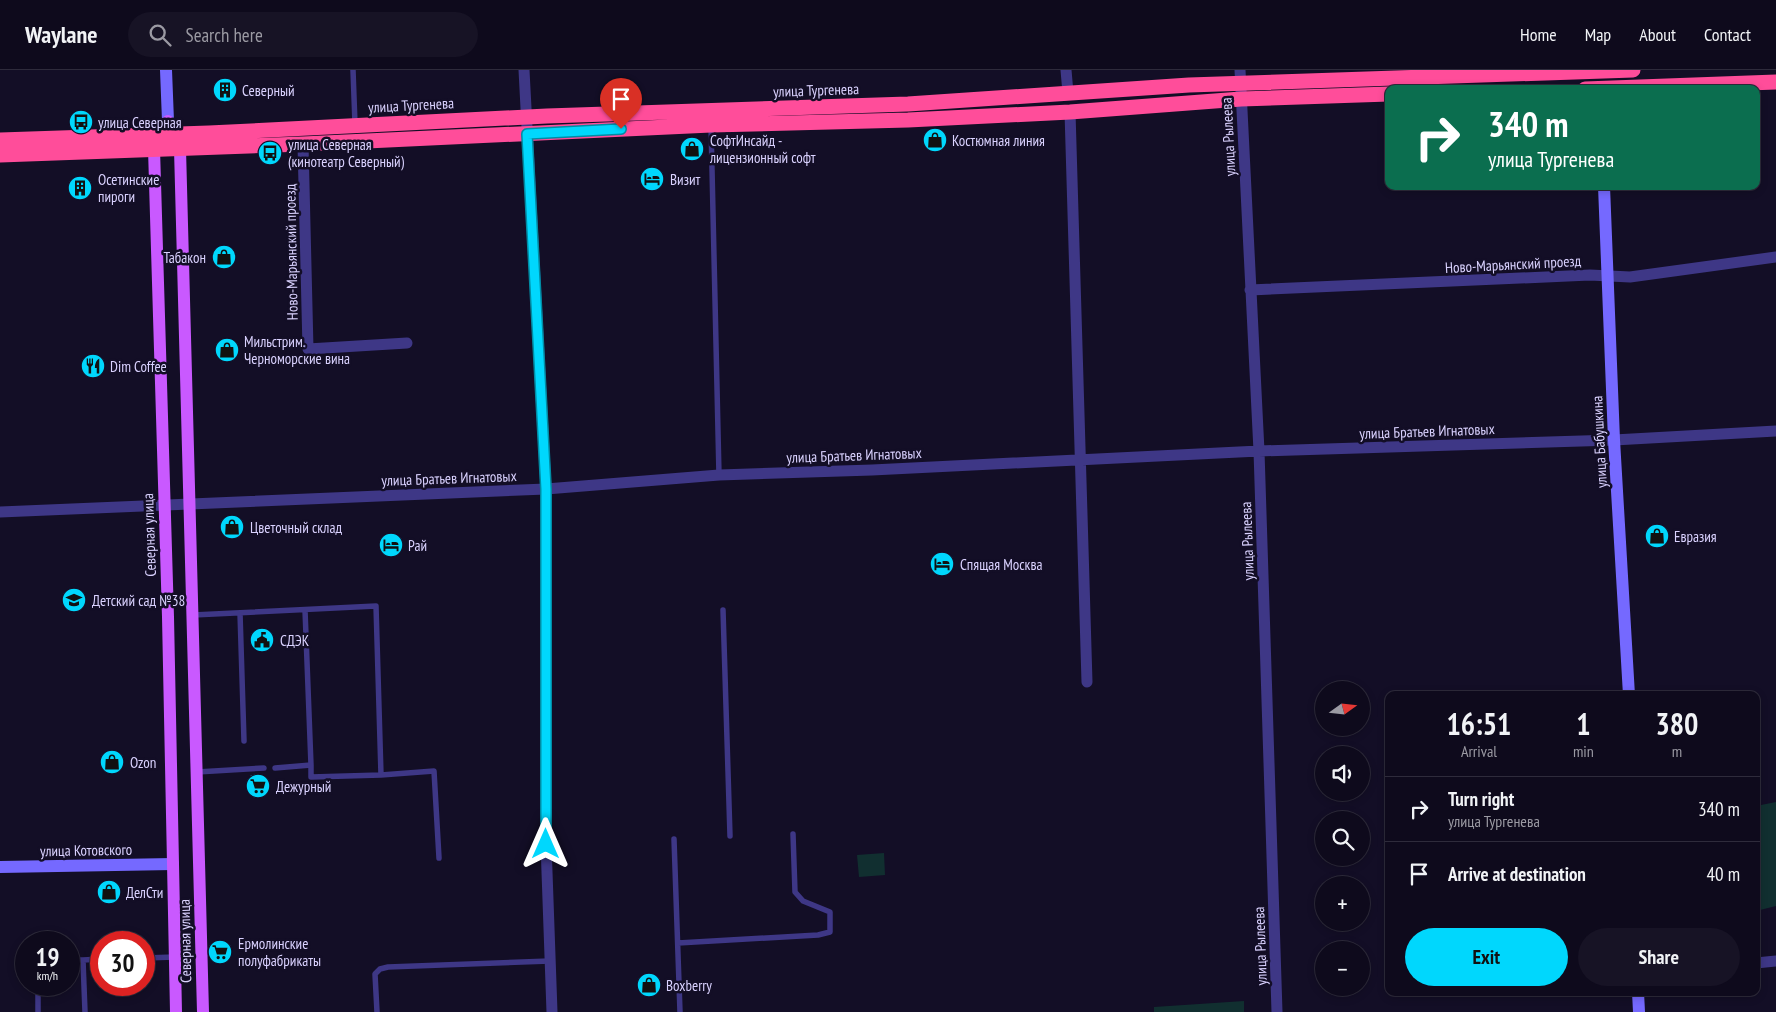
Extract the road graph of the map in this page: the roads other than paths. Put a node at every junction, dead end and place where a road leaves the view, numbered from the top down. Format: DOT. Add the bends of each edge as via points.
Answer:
graph roads {
  1 [pos="166,70"];
  2 [pos="353,70"];
  3 [pos="524,70"];
  4 [pos="1066,70"];
  5 [pos="1633,70"];
  6 [pos="1599,71"];
  7 [pos="1776,82"];
  8 [pos="1241,84"];
  9 [pos="1600,85"];
  10 [pos="1701,85"];
  11 [pos="1068,93"];
  12 [pos="1385,94"];
  13 [pos="1070,112"];
  14 [pos="526,117"];
  15 [pos="712,125"];
  16 [pos="355,126"];
  17 [pos="168,130"];
  18 [pos="527,134"];
  19 [pos="0,140"];
  20 [pos="303,144"];
  21 [pos="154,149"];
  22 [pos="180,149"];
  23 [pos="0,155"];
  24 [pos="1604,190"];
  25 [pos="1776,257"];
  26 [pos="1607,276"];
  27 [pos="1250,290"];
  28 [pos="407,344"];
  29 [pos="1776,431"];
  30 [pos="1614,440"];
  31 [pos="1259,451"];
  32 [pos="1079,459"];
  33 [pos="719,475"];
  34 [pos="546,489"];
  35 [pos="190,504"];
  36 [pos="164,505"];
  37 [pos="0,512"];
  38 [pos="305,610"];
  39 [pos="723,610"];
  40 [pos="240,613"];
  41 [pos="193,614"];
  42 [pos="1087,682"];
  43 [pos="1629,691"];
  44 [pos="244,741"];
  45 [pos="311,766"];
  46 [pos="264,768"];
  47 [pos="275,768"];
  48 [pos="197,772"];
  49 [pos="381,775"];
  50 [pos="793,834"];
  51 [pos="730,836"];
  52 [pos="674,839"];
  53 [pos="440,858"];
  54 [pos="173,864"];
  55 [pos="0,867"];
  56 [pos="678,943"];
  57 [pos="175,957"];
  58 [pos="155,958"];
  59 [pos="82,960"];
  60 [pos="90,960"];
  61 [pos="550,961"];
  62 [pos="1776,961"];
  63 [pos="1760,963"];
  64 [pos="38,996"];
  65 [pos="1638,996"];
  66 [pos="38,1012"];
  67 [pos="85,1012"];
  68 [pos="176,1012"];
  69 [pos="203,1012"];
  70 [pos="377,1012"];
  71 [pos="552,1012"];
  72 [pos="680,1012"];
  73 [pos="1278,1012"];
  74 [pos="1639,1012"];
  1 -- 17 [label="street, Северная улица"];
  2 -- 16 [label="lane"];
  3 -- 14 [label="street"];
  4 -- 11 [label="street"];
  5 -- 6 [label="highway, улица Тургенева"];
  6 -- 8 [label="highway, улица Тургенева"];
  6 -- 9 [label="street"];
  7 -- 10 [label="highway"];
  8 -- 11 [label="highway, улица Тургенева"];
  8 -- 12 [label="highway, улица Тургенева"];
  8 -- 13 [label="highway, улица Тургенева"];
  8 -- 27 [label="street, улица Рылеева"];
  11 -- 14 [label="highway, улица Тургенева" via="908,104"];
  13 -- 15 [label="highway, улица Тургенева"];
  13 -- 32 [label="street"];
  14 -- 16 [label="highway, улица Тургенева"];
  14 -- 18 [label="street"];
  15 -- 18 [label="highway, улица Тургенева"];
  15 -- 33 [label="lane"];
  16 -- 17 [label="highway, улица Тургенева"];
  17 -- 19 [label="highway, улица Тургенева"];
  17 -- 21 [label="main road, Северная улица"];
  17 -- 22 [label="main road, Северная улица"];
  18 -- 20 [label="highway, улица Тургенева"];
  18 -- 34 [label="street"];
  20 -- 22 [label="highway, улица Тургенева"];
  20 -- 28 [label="street, Ново-Марьянский проезд" via="308,350"];
  21 -- 22 [label="highway, улица Тургенева"];
  21 -- 23 [label="highway, улица Тургенева"];
  21 -- 36 [label="main road, Северная улица"];
  22 -- 35 [label="main road, Северная улица"];
  24 -- 26 [label="street, улица Бабушкина"];
  25 -- 26 [label="street, Ново-Марьянский проезд" via="1630,277"];
  26 -- 27 [label="street, Ново-Марьянский проезд"];
  26 -- 30 [label="street, улица Бабушкина"];
  27 -- 31 [label="street, улица Рылеева"];
  29 -- 30 [label="street, улица Братьев Игнатовых"];
  30 -- 31 [label="street, улица Братьев Игнатовых"];
  30 -- 43 [label="street, улица Бабушкина"];
  31 -- 32 [label="street, улица Братьев Игнатовых"];
  31 -- 73 [label="street, улица Рылеева"];
  32 -- 33 [label="street, улица Братьев Игнатовых"];
  32 -- 42 [label="street"];
  33 -- 34 [label="street, улица Братьев Игнатовых"];
  34 -- 35 [label="street, улица Братьев Игнатовых"];
  34 -- 61 [label="street" via="546,844"];
  35 -- 36 [label="street, улица Братьев Игнатовых"];
  35 -- 41 [label="main road, Северная улица"];
  36 -- 37 [label="street, улица Братьев Игнатовых"];
  36 -- 54 [label="main road, Северная улица"];
  38 -- 40 [label="lane"];
  38 -- 45 [label="lane"];
  38 -- 49 [label="lane" via="376,606"];
  39 -- 51 [label="lane"];
  40 -- 41 [label="lane"];
  40 -- 44 [label="lane"];
  41 -- 48 [label="main road, Северная улица"];
  45 -- 47 [label="lane"];
  45 -- 49 [label="lane" via="311,777"];
  46 -- 48 [label="lane"];
  48 -- 69 [label="main road, Северная улица"];
  49 -- 53 [label="lane" via="434,771"];
  50 -- 56 [label="lane" via="795,892 803,901 830,912 830,932"];
  52 -- 56 [label="lane"];
  54 -- 55 [label="street, улица Котовского"];
  54 -- 57 [label="main road, Северная улица"];
  56 -- 72 [label="lane"];
  57 -- 58 [label="lane"];
  57 -- 68 [label="main road, Северная улица"];
  59 -- 60 [label="lane"];
  59 -- 67 [label="lane"];
  61 -- 70 [label="lane" via="380,969 374,974"];
  61 -- 71 [label="street"];
  62 -- 63 [label="street"];
  64 -- 66 [label="lane"];
  65 -- 74 [label="street"];
}
